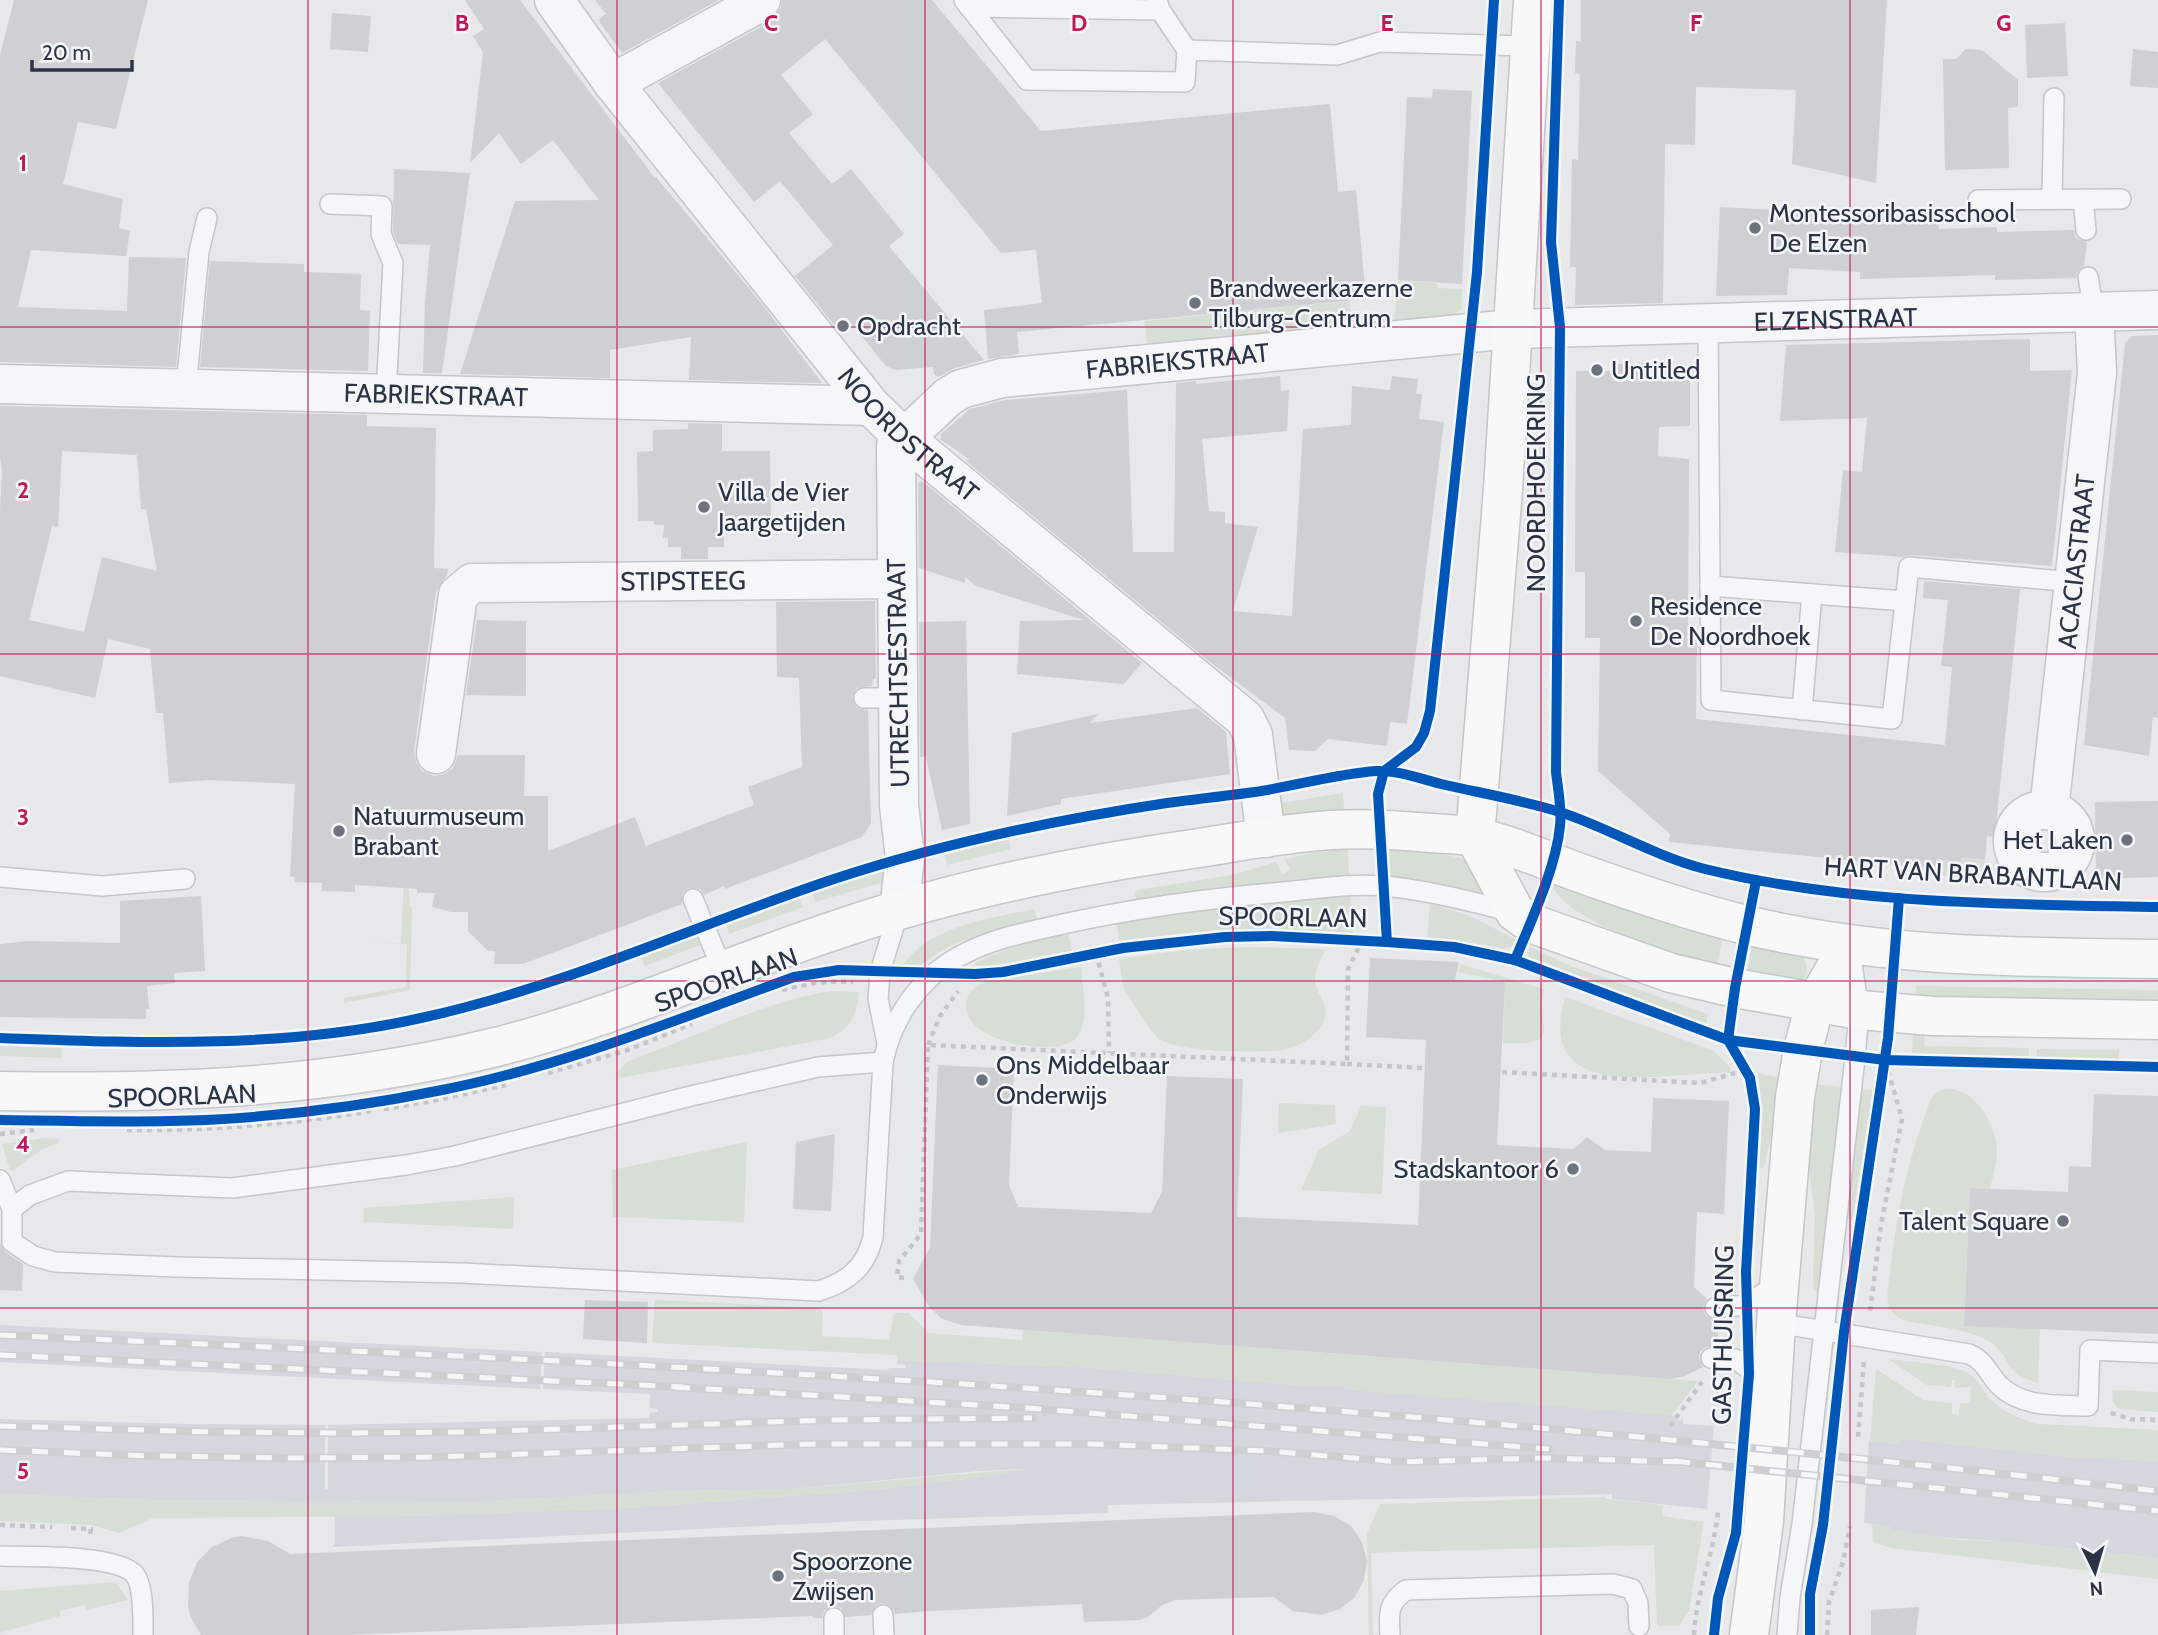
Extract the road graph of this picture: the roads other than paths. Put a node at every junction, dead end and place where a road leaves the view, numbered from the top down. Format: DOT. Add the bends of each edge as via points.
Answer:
graph roads {
  1 [pos="554,0"];
  2 [pos="761,0"];
  3 [pos="1533,0"];
  4 [pos="967,3"];
  5 [pos="1158,5"];
  6 [pos="1530,46"];
  7 [pos="1187,50"];
  8 [pos="613,83"];
  9 [pos="2054,98"];
  10 [pos="2052,199"];
  11 [pos="2083,199"];
  12 [pos="2121,199"];
  13 [pos="1978,200"];
  14 [pos="330,204"];
  15 [pos="207,218"];
  16 [pos="2086,230"];
  17 [pos="2091,294"];
  18 [pos="2158,310"];
  19 [pos="1708,323"];
  20 [pos="1512,329"];
  21 [pos="0,384"];
  22 [pos="187,389"];
  23 [pos="386,394"];
  24 [pos="871,405"];
  25 [pos="904,438"];
  26 [pos="897,579"];
  27 [pos="2074,582"];
  28 [pos="1710,586"];
  29 [pos="1812,594"];
  30 [pos="1905,601"];
  31 [pos="1802,710"];
  32 [pos="436,754"];
  33 [pos="2049,810"];
  34 [pos="1475,837"];
  35 [pos="1266,838"];
  36 [pos="0,877"];
  37 [pos="185,879"];
  38 [pos="693,899"];
  39 [pos="899,910"];
  40 [pos="1515,912"];
  41 [pos="1849,946"];
  42 [pos="2158,959"];
  43 [pos="723,971"];
  44 [pos="1815,1003"];
  45 [pos="1875,1011"];
  46 [pos="2158,1020"];
  47 [pos="885,1052"];
  48 [pos="6,1105"];
  49 [pos="0,1180"];
  50 [pos="12,1209"];
  51 [pos="1780,1283"];
  52 [pos="1715,1308"];
  53 [pos="1776,1322"];
  54 [pos="1824,1330"];
  55 [pos="2158,1353"];
  56 [pos="1711,1358"];
  57 [pos="1749,1368"];
  58 [pos="0,1556"];
  59 [pos="1639,1626"];
  60 [pos="143,1635"];
  61 [pos="1390,1635"];
  62 [pos="1749,1635"];
  63 [pos="1787,1635"];
  1 -- 8 [label="street, NOORDSTRAAT"];
  2 -- 8 [label="street"];
  3 -- 6 [label="street, NOORDHOEKRING"];
  4 -- 5 [label="lane"];
  4 -- 7 [label="lane" via="1027,80 1185,82"];
  5 -- 7 [label="lane"];
  6 -- 7 [label="lane" via="1380,42 1337,55"];
  6 -- 20 [label="street, NOORDHOEKRING"];
  8 -- 24 [label="street, NOORDSTRAAT"];
  9 -- 10 [label="lane"];
  10 -- 11 [label="lane"];
  10 -- 13 [label="lane"];
  11 -- 12 [label="lane"];
  11 -- 16 [label="lane"];
  14 -- 23 [label="lane" via="382,206 381,234 393,263"];
  15 -- 22 [label="lane" via="199,252"];
  17 -- 18 [label="street, ELZENSTRAAT"];
  17 -- 19 [label="street, ELZENSTRAAT"];
  17 -- 27 [label="street, ACACIASTRAAT" via="2097,373"];
  19 -- 20 [label="street, ELZENSTRAAT"];
  19 -- 28 [label="lane"];
  20 -- 25 [label="street, FABRIEKSTRAAT" via="1002,378 947,397"];
  20 -- 34 [label="street, NOORDHOEKRING"];
  21 -- 22 [label="street, FABRIEKSTRAAT"];
  22 -- 23 [label="street, FABRIEKSTRAAT"];
  23 -- 24 [label="street, FABRIEKSTRAAT"];
  24 -- 25 [label="street, NOORDSTRAAT"];
  25 -- 26 [label="street, UTRECHTSESTRAAT" via="896,446"];
  25 -- 35 [label="street, NOORDSTRAAT" via="1245,719 1253,735"];
  26 -- 32 [label="street, STIPSTEEG" via="472,583 458,595"];
  26 -- 39 [label="street, UTRECHTSESTRAAT" via="881,698 905,858"];
  27 -- 30 [label="lane" via="1909,567"];
  27 -- 33 [label="street, ACACIASTRAAT"];
  28 -- 29 [label="lane"];
  28 -- 31 [label="lane" via="1711,700"];
  29 -- 30 [label="lane"];
  29 -- 31 [label="lane"];
  30 -- 31 [label="lane" via="1892,719"];
  34 -- 35 [label="street, SPOORLAAN" via="1378,829"];
  34 -- 40 [label="street"];
  34 -- 41 [label="street" via="1690,909"];
  35 -- 39 [label="street, SPOORLAAN" via="1120,860"];
  36 -- 37 [label="lane" via="102,886"];
  38 -- 43 [label="lane"];
  39 -- 43 [label="street, SPOORLAAN"];
  39 -- 47 [label="lane" via="880,972 878,999"];
  40 -- 44 [label="street" via="1530,923 1671,973"];
  40 -- 47 [label="lane, SPOORLAAN" via="1417,890 1341,886 1185,902 1007,937 957,958 920,987 907,1003"];
  41 -- 42 [label="street" via="1946,955"];
  41 -- 44 [label="street, GASTHUISRING"];
  41 -- 45 [label="lane"];
  43 -- 48 [label="street, SPOORLAAN" via="547,1033 386,1070 309,1082 121,1092"];
  44 -- 45 [label="street"];
  44 -- 51 [label="street, GASTHUISRING" via="1796,1097"];
  45 -- 46 [label="street"];
  45 -- 54 [label="lane" via="1855,1058"];
  47 -- 50 [label="lane" via="405,1165 232,1188 68,1181 30,1195"];
  47 -- 50 [label="lane, SPOORLAAN" via="870,1252 855,1273 818,1291 462,1273 55,1262 33,1256 12,1242"];
  49 -- 50 [label="lane"];
  51 -- 52 [label="lane" via="1746,1304"];
  51 -- 53 [label="street, GASTHUISRING"];
  53 -- 54 [label="lane"];
  53 -- 62 [label="street, GASTHUISRING" via="1764,1521"];
  54 -- 55 [label="lane" via="1969,1354 1981,1360 2000,1385 2039,1405 2088,1406 2090,1350"];
  54 -- 63 [label="lane"];
  56 -- 57 [label="lane" via="1735,1359"];
  58 -- 60 [label="lane" via="89,1560 125,1568 136,1576"];
  59 -- 61 [label="lane" via="1632,1589 1614,1584 1406,1590 1393,1599"];
}
